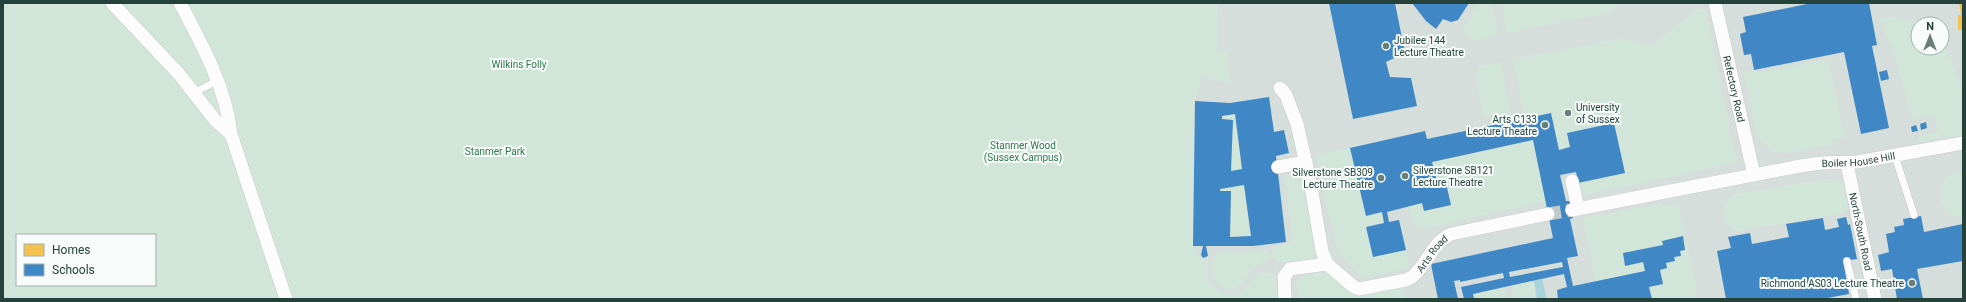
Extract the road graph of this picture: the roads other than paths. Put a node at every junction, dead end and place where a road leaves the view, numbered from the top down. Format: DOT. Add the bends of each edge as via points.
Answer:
graph roads {
  1 [pos="112,3"];
  2 [pos="180,3"];
  3 [pos="1715,5"];
  4 [pos="218,80"];
  5 [pos="1280,88"];
  6 [pos="194,93"];
  7 [pos="231,134"];
  8 [pos="1963,142"];
  9 [pos="1895,156"];
  10 [pos="1306,162"];
  11 [pos="1847,164"];
  12 [pos="1278,167"];
  13 [pos="1754,174"];
  14 [pos="1572,181"];
  15 [pos="1548,214"];
  16 [pos="1914,215"];
  17 [pos="1847,261"];
  18 [pos="1327,264"];
  19 [pos="286,299"];
  20 [pos="1286,299"];
  21 [pos="1856,299"];
  22 [pos="1875,299"];
  1 -- 6 [label="street"];
  2 -- 4 [label="street"];
  3 -- 13 [label="street, Refectory Road"];
  4 -- 6 [label="lane"];
  4 -- 7 [label="street" via="229,113"];
  5 -- 10 [label="street" via="1291,107"];
  6 -- 7 [label="street" via="215,120"];
  7 -- 19 [label="street"];
  8 -- 9 [label="street, Boiler House Hill"];
  9 -- 11 [label="street, Boiler House Hill"];
  9 -- 16 [label="lane"];
  10 -- 12 [label="street"];
  10 -- 18 [label="street" via="1322,251"];
  11 -- 13 [label="street, Boiler House Hill" via="1821,163"];
  11 -- 22 [label="street, North-South Road"];
  13 -- 14 [label="street" via="1575,209"];
  15 -- 18 [label="street, Arts Road" via="1451,234 1434,246 1412,277 1366,289 1354,287"];
  17 -- 21 [label="lane"];
  18 -- 20 [label="street" via="1290,269 1284,277"];
}
